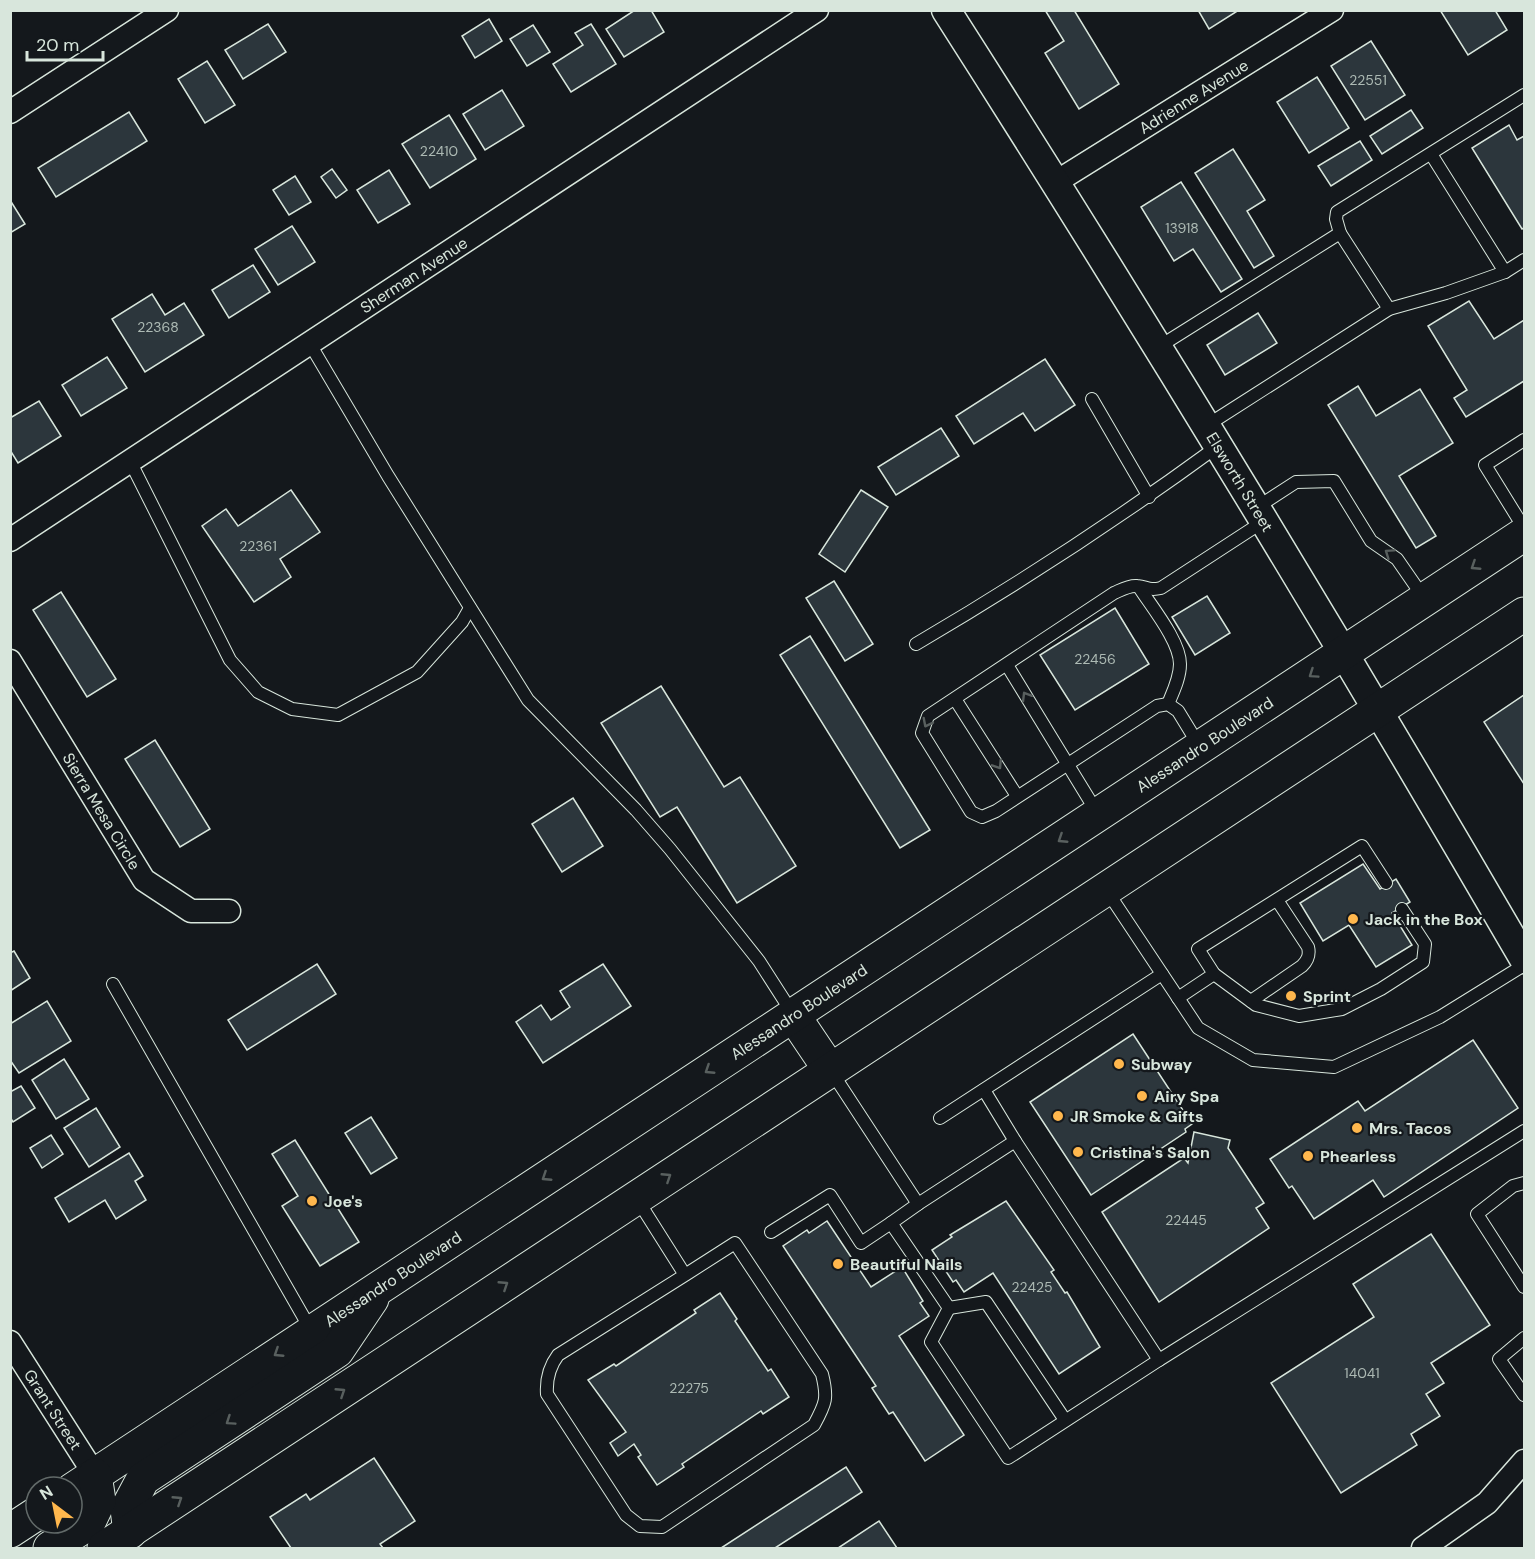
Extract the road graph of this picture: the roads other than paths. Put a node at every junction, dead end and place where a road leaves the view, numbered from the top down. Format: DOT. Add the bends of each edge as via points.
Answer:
graph roads {
  1 [pos="166,10"];
  2 [pos="818,10"];
  3 [pos="946,10"];
  4 [pos="1322,13"];
  5 [pos="1524,95"];
  6 [pos="10,112"];
  7 [pos="1431,154"];
  8 [pos="1056,182"];
  9 [pos="1340,233"];
  10 [pos="1524,260"];
  11 [pos="1505,272"];
  12 [pos="1389,309"];
  13 [pos="310,344"];
  14 [pos="1157,348"];
  15 [pos="1092,399"];
  16 [pos="1212,436"];
  17 [pos="1524,440"];
  18 [pos="130,461"];
  19 [pos="1149,496"];
  20 [pos="1260,514"];
  21 [pos="1524,528"];
  22 [pos="1524,534"];
  23 [pos="10,540"];
  24 [pos="1138,586"];
  25 [pos="1425,598"];
  26 [pos="470,608"];
  27 [pos="1524,614"];
  28 [pos="916,644"];
  29 [pos="1344,653"];
  30 [pos="10,661"];
  31 [pos="1007,665"];
  32 [pos="955,699"];
  33 [pos="1168,704"];
  34 [pos="1380,710"];
  35 [pos="1201,748"];
  36 [pos="1067,763"];
  37 [pos="1017,796"];
  38 [pos="1099,815"];
  39 [pos="1386,883"];
  40 [pos="1106,890"];
  41 [pos="1277,900"];
  42 [pos="1402,909"];
  43 [pos="229,912"];
  44 [pos="1524,959"];
  45 [pos="1524,965"];
  46 [pos="1162,974"];
  47 [pos="1214,974"];
  48 [pos="112,984"];
  49 [pos="1178,998"];
  50 [pos="1251,1001"];
  51 [pos="794,1015"];
  52 [pos="830,1070"];
  53 [pos="984,1090"];
  54 [pos="940,1118"];
  55 [pos="1524,1131"];
  56 [pos="1015,1141"];
  57 [pos="1524,1183"];
  58 [pos="636,1198"];
  59 [pos="918,1204"];
  60 [pos="891,1223"];
  61 [pos="771,1232"];
  62 [pos="685,1275"];
  63 [pos="380,1287"];
  64 [pos="1524,1287"];
  65 [pos="949,1308"];
  66 [pos="312,1331"];
  67 [pos="1524,1338"];
  68 [pos="10,1342"];
  69 [pos="1159,1360"];
  70 [pos="1524,1395"];
  71 [pos="1065,1420"];
  72 [pos="1524,1461"];
  73 [pos="79,1475"];
  74 [pos="84,1482"];
  75 [pos="84,1484"];
  76 [pos="24,1522"];
  77 [pos="84,1527"];
  78 [pos="10,1531"];
  79 [pos="71,1535"];
  80 [pos="124,1543"];
  81 [pos="50,1548"];
  82 [pos="1423,1548"];
  1 -- 6 [label="street"];
  2 -- 13 [label="street, Sherman Avenue"];
  3 -- 8 [label="street, Elsworth Street"];
  4 -- 8 [label="street, Adrienne Avenue"];
  5 -- 7 [label="lane"];
  7 -- 9 [label="lane" via="1337,212"];
  7 -- 11 [label="lane"];
  8 -- 14 [label="street, Elsworth Street"];
  9 -- 12 [label="lane"];
  9 -- 14 [label="lane"];
  10 -- 11 [label="lane"];
  11 -- 12 [label="lane"];
  12 -- 16 [label="lane"];
  13 -- 18 [label="street, Sherman Avenue"];
  13 -- 26 [label="lane"];
  14 -- 16 [label="street, Elsworth Street"];
  15 -- 19 [label="lane"];
  16 -- 19 [label="lane"];
  16 -- 20 [label="street, Elsworth Street"];
  17 -- 21 [label="lane" via="1485,465"];
  18 -- 23 [label="street, Sherman Avenue"];
  18 -- 26 [label="lane" via="230,660 258,692 292,709 338,715 417,672"];
  19 -- 28 [label="lane"];
  20 -- 24 [label="lane" via="1161,588 1149,591"];
  25 -- 20 [label="lane, one-way" via="1397,559 1371,541 1334,481 1296,482"];
  20 -- 29 [label="street, Elsworth Street"];
  22 -- 25 [label="main road, Alessandro Boulevard, one-way"];
  24 -- 31 [label="lane" via="1114,593"];
  24 -- 33 [label="lane" via="1172,637 1180,663"];
  25 -- 29 [label="main road, Alessandro Boulevard"];
  26 -- 51 [label="lane" via="528,700 670,849 759,961"];
  27 -- 34 [label="main road"];
  29 -- 34 [label="street, Elsworth Street"];
  29 -- 35 [label="main road, Alessandro Boulevard, one-way"];
  30 -- 43 [label="street, Sierra Mesa Circle" via="144,880 191,911"];
  31 -- 32 [label="lane"];
  36 -- 31 [label="lane, one-way"];
  32 -- 37 [label="lane, one-way"];
  32 -- 37 [label="lane, one-way" via="928,716 922,733 971,812 982,818"];
  33 -- 35 [label="lane" via="1178,711"];
  33 -- 36 [label="lane" via="1157,706"];
  34 -- 40 [label="main road"];
  34 -- 44 [label="street, Elsworth Street"];
  35 -- 38 [label="main road, Alessandro Boulevard"];
  36 -- 37 [label="lane"];
  36 -- 38 [label="lane"];
  38 -- 51 [label="main road, Alessandro Boulevard, one-way"];
  39 -- 41 [label="lane" via="1362,846"];
  40 -- 46 [label="lane"];
  40 -- 52 [label="main road"];
  41 -- 47 [label="lane" via="1198,949"];
  41 -- 50 [label="lane" via="1309,953 1302,966"];
  42 -- 50 [label="lane" via="1425,945 1423,962 1381,989 1342,1009 1299,1016"];
  45 -- 49 [label="lane" via="1440,1017 1334,1067 1253,1060 1198,1028"];
  46 -- 49 [label="lane"];
  46 -- 53 [label="lane"];
  47 -- 49 [label="lane"];
  47 -- 50 [label="lane"];
  48 -- 66 [label="lane"];
  51 -- 52 [label="main road"];
  51 -- 63 [label="main road, Alessandro Boulevard, one-way"];
  58 -- 52 [label="main road, one-way"];
  52 -- 59 [label="lane"];
  53 -- 54 [label="lane"];
  53 -- 56 [label="lane"];
  55 -- 69 [label="lane"];
  56 -- 59 [label="lane"];
  56 -- 69 [label="lane"];
  57 -- 64 [label="lane" via="1513,1186 1477,1214"];
  58 -- 62 [label="lane"];
  80 -- 58 [label="main road, one-way"];
  59 -- 60 [label="lane"];
  60 -- 61 [label="lane" via="861,1243 830,1195"];
  60 -- 65 [label="lane"];
  62 -- 62 [label="lane" via="735,1243 822,1374 827,1393 814,1425 662,1527 640,1526 626,1515 547,1394 546,1381 558,1355"];
  63 -- 66 [label="main road, Alessandro Boulevard"];
  63 -- 80 [label="main road, one-way" via="337,1351 144,1479 127,1509"];
  65 -- 71 [label="lane" via="986,1302"];
  65 -- 71 [label="lane" via="931,1342 1008,1458"];
  66 -- 74 [label="main road, Alessandro Boulevard, one-way"];
  67 -- 70 [label="lane" via="1499,1359"];
  68 -- 73 [label="street, Grant Street"];
  69 -- 71 [label="lane"];
  72 -- 82 [label="street" via="1487,1503"];
  75 -- 77 [label="main road" via="99,1501"];
  76 -- 78 [label="main road"];
  79 -- 81 [label="main road"];
}
